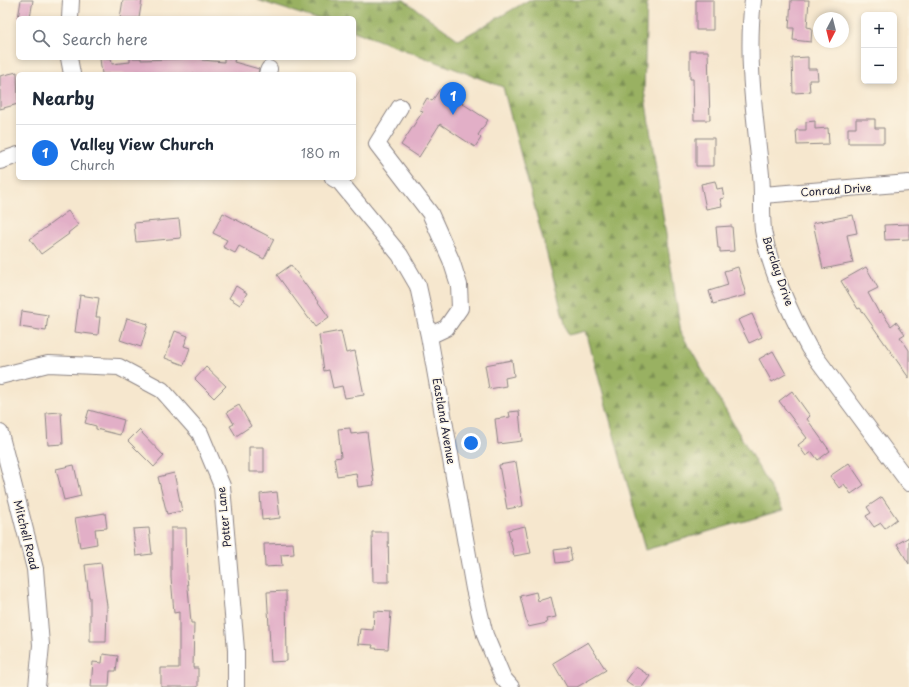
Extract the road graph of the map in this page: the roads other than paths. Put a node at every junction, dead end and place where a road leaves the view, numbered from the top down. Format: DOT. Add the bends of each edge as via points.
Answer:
graph roads {
  1 [pos="72,0"];
  2 [pos="753,0"];
  3 [pos="70,16"];
  4 [pos="69,60"];
  5 [pos="72,72"];
  6 [pos="400,106"];
  7 [pos="16,156"];
  8 [pos="0,161"];
  9 [pos="336,180"];
  10 [pos="909,183"];
  11 [pos="763,195"];
  12 [pos="429,336"];
  13 [pos="0,376"];
  14 [pos="0,433"];
  15 [pos="909,483"];
  16 [pos="37,687"];
  17 [pos="236,687"];
  18 [pos="511,687"];
  1 -- 3 [label="street"];
  2 -- 11 [label="street, Barclay Drive" via="750,26 751,74"];
  4 -- 5 [label="street"];
  6 -- 12 [label="street" via="377,144 430,213 459,285 460,308 446,328"];
  7 -- 8 [label="street"];
  9 -- 12 [label="street, Eastland Avenue" via="400,255 418,286"];
  10 -- 11 [label="street, Conrad Drive"];
  11 -- 15 [label="street, Barclay Drive" via="763,229 770,258 797,326 809,348"];
  12 -- 18 [label="street, Eastland Avenue" via="485,636 503,678"];
  13 -- 17 [label="street, Potter Lane" via="48,364 119,367 162,390 200,433 222,486 236,650"];
  14 -- 16 [label="street, Mitchell Road" via="35,569 41,645"];
}
